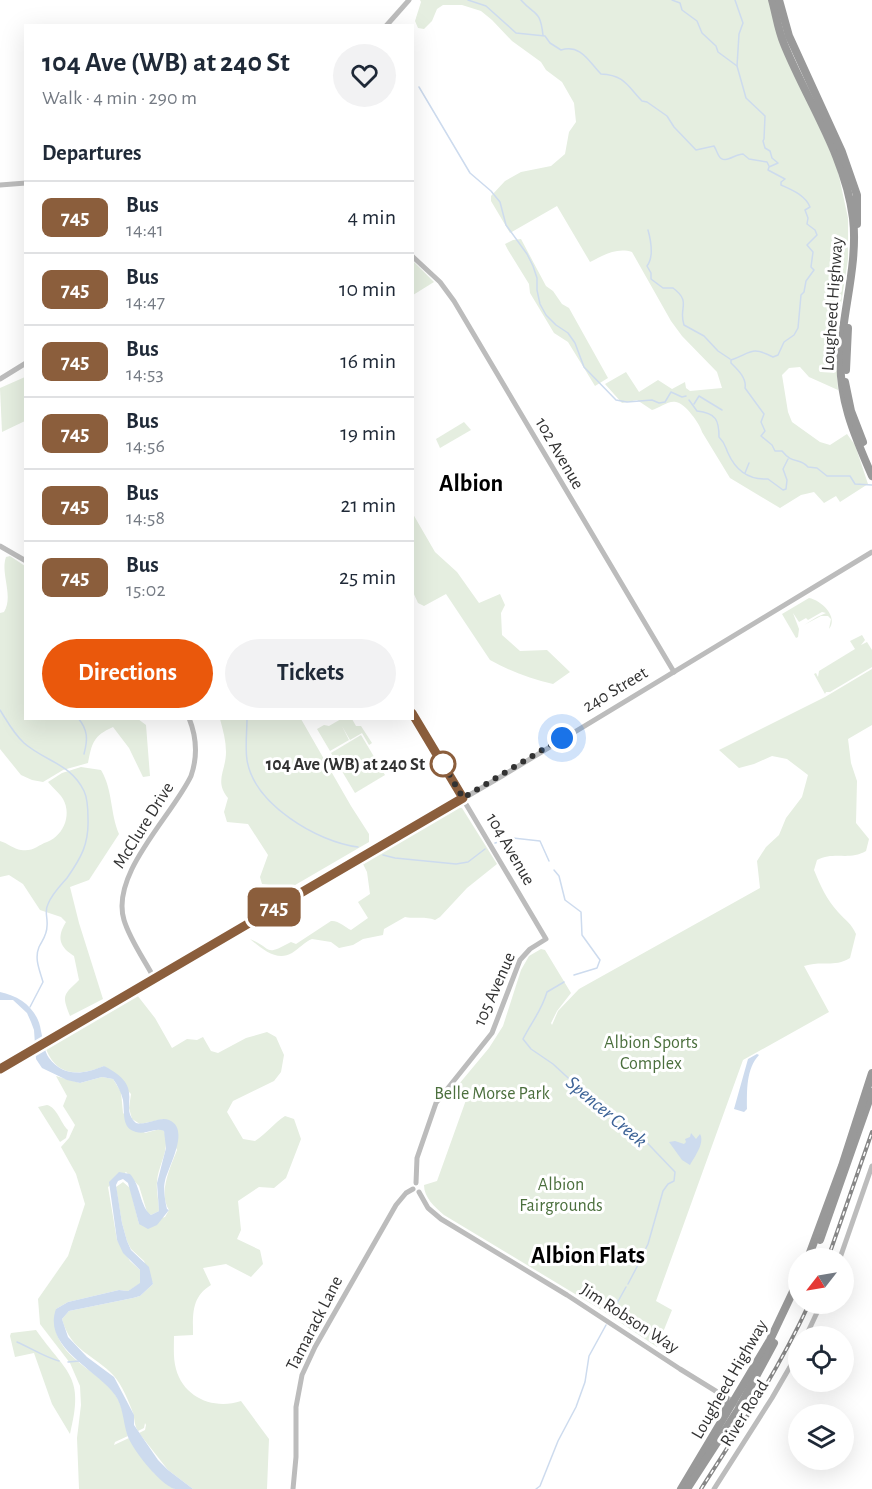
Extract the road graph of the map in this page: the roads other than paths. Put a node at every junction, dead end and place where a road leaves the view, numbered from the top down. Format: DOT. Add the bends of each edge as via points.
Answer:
graph roads {
  1 [pos="409,0"];
  2 [pos="772,0"];
  3 [pos="779,0"];
  4 [pos="388,24"];
  5 [pos="24,183"];
  6 [pos="0,185"];
  7 [pos="414,258"];
  8 [pos="24,364"];
  9 [pos="0,379"];
  10 [pos="872,463"];
  11 [pos="872,476"];
  12 [pos="0,546"];
  13 [pos="872,552"];
  14 [pos="24,560"];
  15 [pos="674,672"];
  16 [pos="414,716"];
  17 [pos="190,720"];
  18 [pos="463,798"];
  19 [pos="546,939"];
  20 [pos="154,978"];
  21 [pos="0,1069"];
  22 [pos="872,1073"];
  23 [pos="872,1092"];
  24 [pos="872,1166"];
  25 [pos="416,1188"];
  26 [pos="812,1248"];
  27 [pos="817,1248"];
  28 [pos="843,1248"];
  29 [pos="788,1302"];
  30 [pos="788,1313"];
  31 [pos="788,1370"];
  32 [pos="725,1397"];
  33 [pos="737,1404"];
  34 [pos="726,1416"];
  35 [pos="293,1489"];
  36 [pos="681,1489"];
  37 [pos="687,1489"];
  38 [pos="714,1489"];
  1 -- 4 [label="street"];
  2 -- 11 [label="highway, Lougheed Highway" via="783,43 840,165 853,218 853,259 840,351 842,392 849,421"];
  3 -- 10 [label="highway, Lougheed Highway" via="789,36 842,152 857,195 858,244 845,380 851,411"];
  5 -- 6 [label="street"];
  7 -- 15 [label="street, 102 Avenue" via="454,301"];
  8 -- 9 [label="street"];
  12 -- 14 [label="street"];
  13 -- 15 [label="street, 240 Street"];
  15 -- 18 [label="street, 240 Street"];
  16 -- 18 [label="street, 104 Avenue"];
  17 -- 20 [label="street, McClure Drive" via="196,746 191,776 129,874 122,894 125,924"];
  18 -- 19 [label="street, 104 Avenue"];
  18 -- 20 [label="street, 240 Street"];
  19 -- 25 [label="street, 105 Avenue" via="520,960 492,1033 436,1103 417,1156"];
  20 -- 21 [label="street, 240 Street"];
  22 -- 26 [label="highway"];
  23 -- 27 [label="highway"];
  24 -- 28 [label="street"];
  25 -- 32 [label="street, Jim Robson Way" via="439,1218 567,1294"];
  25 -- 35 [label="street, Tamarack Lane" via="396,1204 305,1366 296,1402"];
  29 -- 33 [label="highway, Lougheed Highway"];
  30 -- 33 [label="highway, Lougheed Highway"];
  31 -- 38 [label="street, River Road"];
  32 -- 33 [label="street, Jim Robson Way"];
  32 -- 34 [label="highway"];
  33 -- 34 [label="highway, Lougheed Highway"];
  33 -- 37 [label="highway, Lougheed Highway"];
  34 -- 36 [label="highway, Lougheed Highway"];
}
